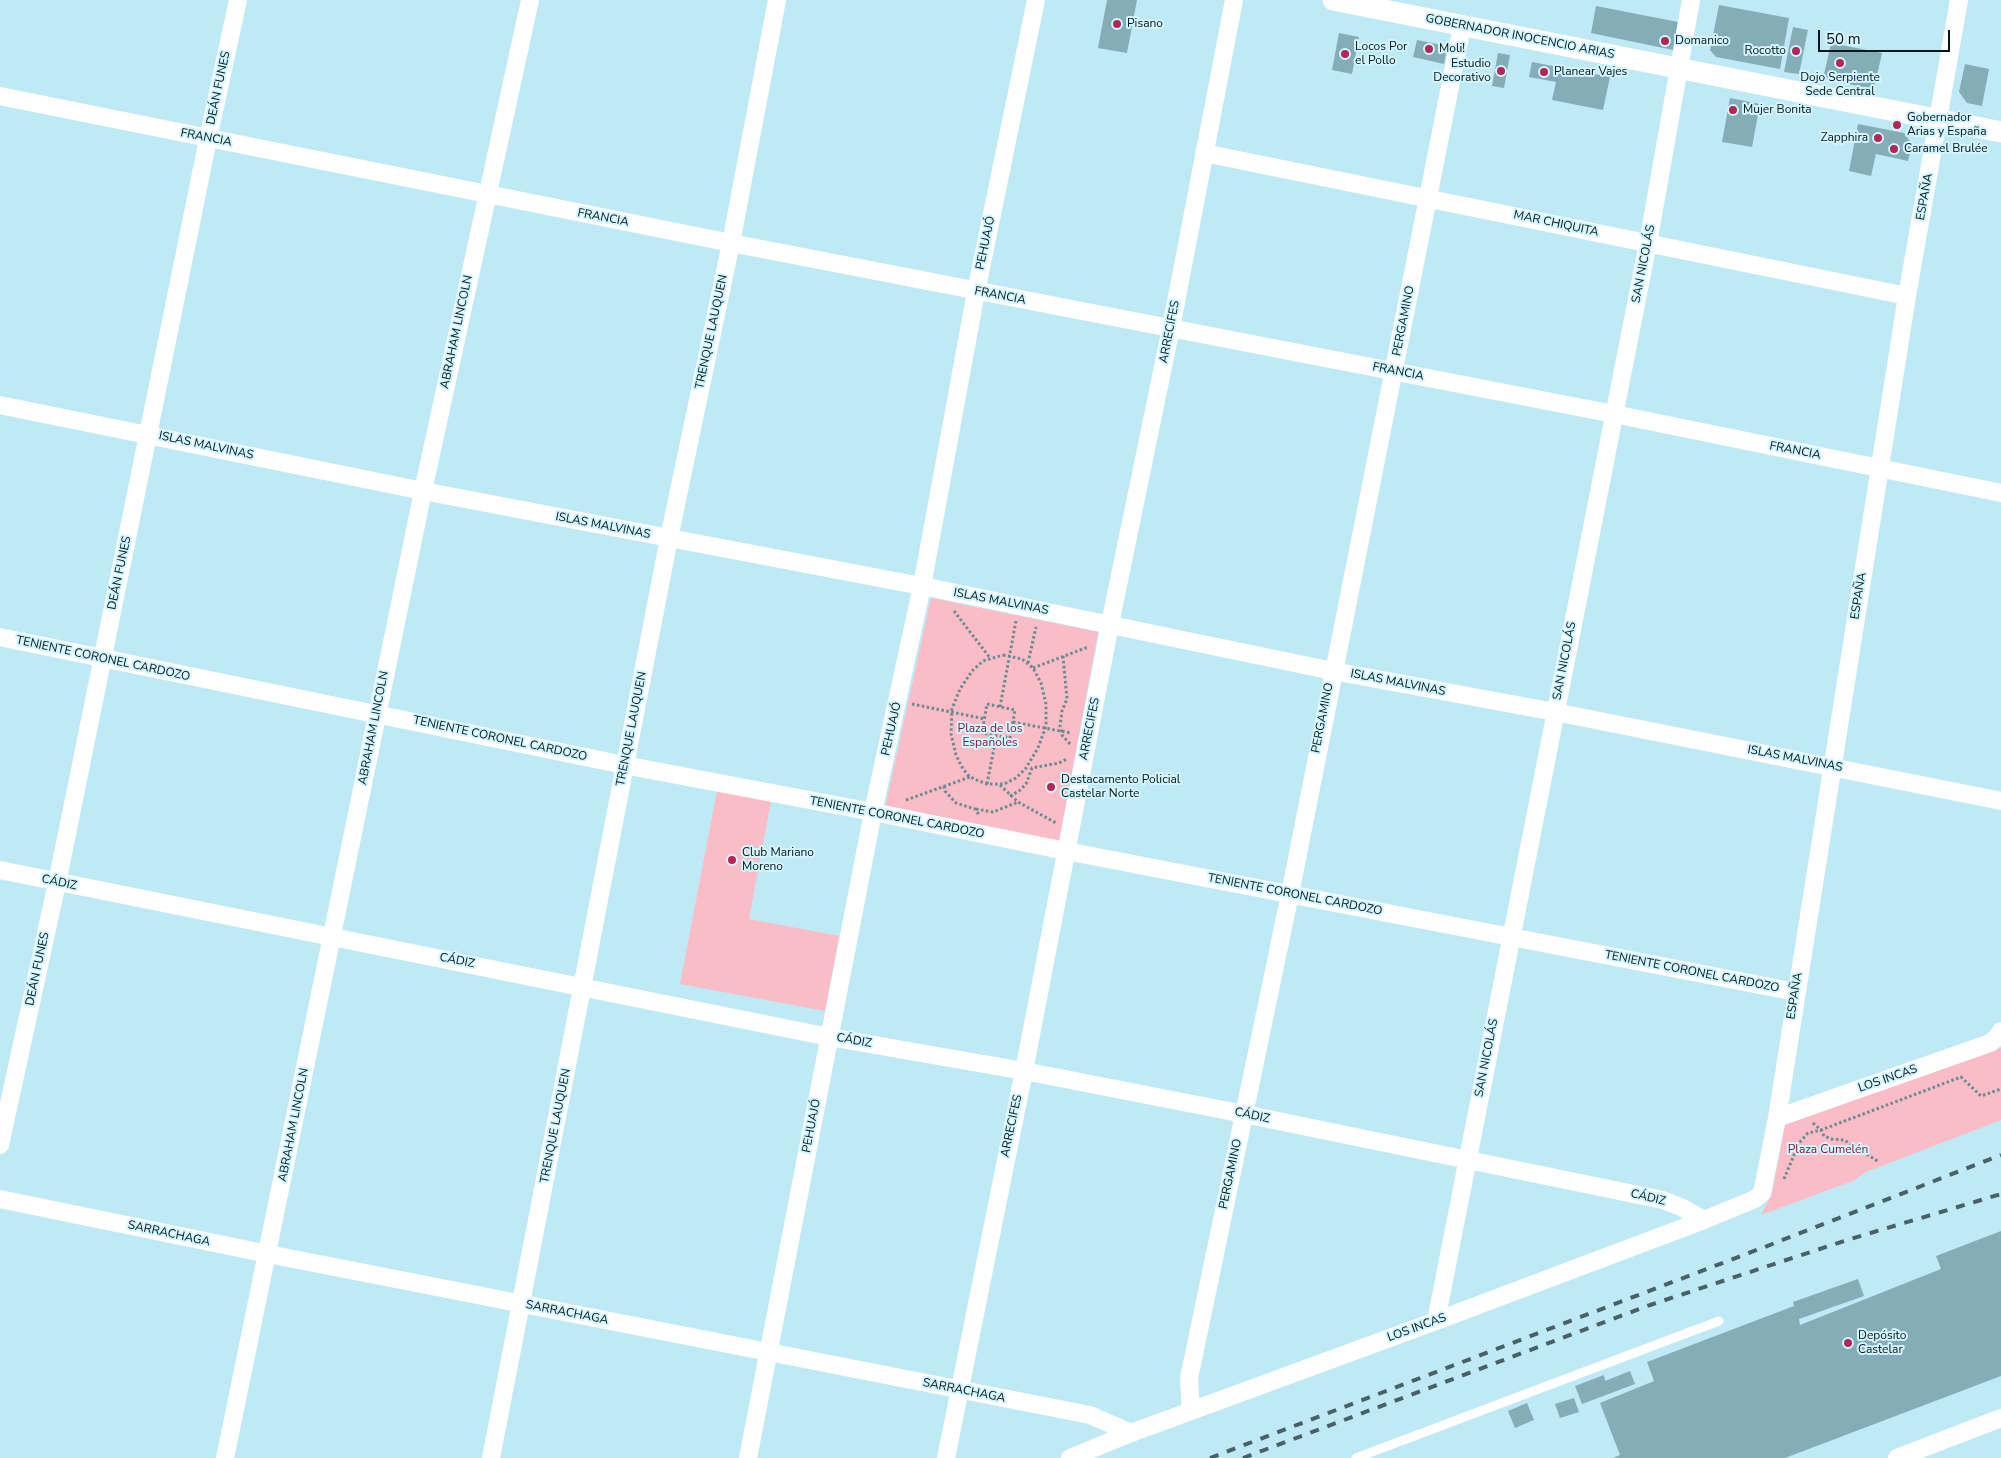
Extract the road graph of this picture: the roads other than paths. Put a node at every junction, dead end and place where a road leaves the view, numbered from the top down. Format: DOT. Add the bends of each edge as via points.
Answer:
graph roads {
  1 [pos="238,0"];
  2 [pos="530,0"];
  3 [pos="777,0"];
  4 [pos="1036,0"];
  5 [pos="1234,0"];
  6 [pos="1332,0"];
  7 [pos="1691,0"];
  8 [pos="1959,0"];
  9 [pos="1462,26"];
  10 [pos="1679,68"];
  11 [pos="0,96"];
  12 [pos="1939,119"];
  13 [pos="2001,132"];
  14 [pos="208,139"];
  15 [pos="1204,153"];
  16 [pos="486,195"];
  17 [pos="1428,198"];
  18 [pos="731,243"];
  19 [pos="1648,243"];
  20 [pos="976,292"];
  21 [pos="1907,296"];
  22 [pos="1171,328"];
  23 [pos="1394,372"];
  24 [pos="0,405"];
  25 [pos="1614,414"];
  26 [pos="148,434"];
  27 [pos="1880,468"];
  28 [pos="422,491"];
  29 [pos="2001,493"];
  30 [pos="669,538"];
  31 [pos="930,588"];
  32 [pos="1109,632"];
  33 [pos="0,637"];
  34 [pos="102,659"];
  35 [pos="1333,670"];
  36 [pos="1555,712"];
  37 [pos="377,713"];
  38 [pos="624,766"];
  39 [pos="1832,766"];
  40 [pos="2001,800"];
  41 [pos="873,812"];
  42 [pos="1066,851"];
  43 [pos="0,870"];
  44 [pos="57,883"];
  45 [pos="1290,894"];
  46 [pos="332,937"];
  47 [pos="1512,937"];
  48 [pos="583,986"];
  49 [pos="1796,992"];
  50 [pos="1999,1034"];
  51 [pos="829,1037"];
  52 [pos="1024,1071"];
  53 [pos="1244,1114"];
  54 [pos="1777,1118"];
  55 [pos="0,1145"];
  56 [pos="1467,1161"];
  57 [pos="1762,1193"];
  58 [pos="0,1199"];
  59 [pos="1704,1220"];
  60 [pos="268,1254"];
  61 [pos="521,1304"];
  62 [pos="1436,1321"];
  63 [pos="1719,1321"];
  64 [pos="768,1351"];
  65 [pos="959,1390"];
  66 [pos="1191,1411"];
  67 [pos="2001,1418"];
  68 [pos="1131,1433"];
  69 [pos="225,1458"];
  70 [pos="491,1458"];
  71 [pos="748,1458"];
  72 [pos="946,1458"];
  73 [pos="1070,1458"];
  74 [pos="1356,1458"];
  75 [pos="1899,1458"];
  1 -- 14 [label="street, DEÁN FUNES"];
  2 -- 16 [label="street, ABRAHAM LINCOLN"];
  3 -- 18 [label="street, TRENQUE LAUQUEN"];
  4 -- 20 [label="street, PEHUAJÓ"];
  5 -- 15 [label="street, ARRECIFES"];
  6 -- 9 [label="street, GOBERNADOR INOCENCIO ARIAS"];
  7 -- 10 [label="street, SAN NICOLÁS"];
  8 -- 12 [label="street, ESPAÑA"];
  9 -- 10 [label="street, GOBERNADOR INOCENCIO ARIAS"];
  9 -- 17 [label="street, PERGAMINO"];
  10 -- 12 [label="street, GOBERNADOR INOCENCIO ARIAS"];
  10 -- 19 [label="street, SAN NICOLÁS"];
  11 -- 14 [label="street, FRANCIA"];
  12 -- 13 [label="street, GOBERNADOR INOCENCIO ARIAS"];
  12 -- 21 [label="street, ESPAÑA"];
  14 -- 16 [label="street, FRANCIA"];
  14 -- 26 [label="street, DEÁN FUNES"];
  15 -- 17 [label="street, MAR CHIQUITA"];
  15 -- 22 [label="street, ARRECIFES"];
  16 -- 18 [label="street, FRANCIA"];
  16 -- 28 [label="street, ABRAHAM LINCOLN"];
  17 -- 19 [label="street, MAR CHIQUITA"];
  17 -- 23 [label="street, PERGAMINO"];
  18 -- 20 [label="street, FRANCIA"];
  18 -- 30 [label="street, TRENQUE LAUQUEN"];
  19 -- 21 [label="street, MAR CHIQUITA"];
  19 -- 25 [label="street, SAN NICOLÁS"];
  20 -- 22 [label="street, FRANCIA"];
  20 -- 31 [label="street, PEHUAJÓ"];
  21 -- 27 [label="street, ESPAÑA"];
  22 -- 23 [label="street, FRANCIA"];
  22 -- 32 [label="street, ARRECIFES"];
  23 -- 25 [label="street, FRANCIA"];
  23 -- 35 [label="street, PERGAMINO"];
  24 -- 26 [label="street, ISLAS MALVINAS"];
  25 -- 27 [label="street, FRANCIA"];
  25 -- 36 [label="street, SAN NICOLÁS"];
  26 -- 28 [label="street, ISLAS MALVINAS"];
  26 -- 34 [label="street, DEÁN FUNES"];
  27 -- 29 [label="street, FRANCIA"];
  27 -- 39 [label="street, ESPAÑA"];
  28 -- 30 [label="street, ISLAS MALVINAS"];
  28 -- 37 [label="street, ABRAHAM LINCOLN"];
  30 -- 31 [label="street, ISLAS MALVINAS"];
  30 -- 38 [label="street, TRENQUE LAUQUEN"];
  31 -- 32 [label="street, ISLAS MALVINAS" via="1040,610"];
  31 -- 41 [label="street, PEHUAJÓ" via="898,702"];
  32 -- 35 [label="street, ISLAS MALVINAS"];
  32 -- 42 [label="street, ARRECIFES"];
  33 -- 34 [label="street, TENIENTE CORONEL CARDOZO"];
  34 -- 37 [label="street, TENIENTE CORONEL CARDOZO"];
  34 -- 44 [label="street, DEÁN FUNES"];
  35 -- 36 [label="street, ISLAS MALVINAS"];
  35 -- 45 [label="street, PERGAMINO"];
  36 -- 39 [label="street, ISLAS MALVINAS"];
  36 -- 47 [label="street, SAN NICOLÁS"];
  37 -- 38 [label="street, TENIENTE CORONEL CARDOZO"];
  37 -- 46 [label="street, ABRAHAM LINCOLN"];
  38 -- 41 [label="street, TENIENTE CORONEL CARDOZO"];
  38 -- 48 [label="street, TRENQUE LAUQUEN"];
  39 -- 40 [label="street, ISLAS MALVINAS"];
  39 -- 49 [label="street, ESPAÑA"];
  41 -- 42 [label="street, TENIENTE CORONEL CARDOZO"];
  41 -- 51 [label="street, PEHUAJÓ"];
  42 -- 45 [label="street, TENIENTE CORONEL CARDOZO"];
  42 -- 52 [label="street, ARRECIFES"];
  43 -- 44 [label="street, CÁDIZ"];
  44 -- 46 [label="street, CÁDIZ"];
  44 -- 55 [label="street, DEÁN FUNES"];
  45 -- 47 [label="street, TENIENTE CORONEL CARDOZO"];
  45 -- 53 [label="street, PERGAMINO"];
  46 -- 48 [label="street, CÁDIZ"];
  46 -- 60 [label="street, ABRAHAM LINCOLN"];
  47 -- 49 [label="street, TENIENTE CORONEL CARDOZO"];
  47 -- 56 [label="street, SAN NICOLÁS"];
  48 -- 51 [label="street, CÁDIZ"];
  48 -- 61 [label="street, TRENQUE LAUQUEN"];
  49 -- 54 [label="street, ESPAÑA"];
  50 -- 54 [label="street, LOS INCAS" via="1990,1043"];
  51 -- 52 [label="street, CÁDIZ"];
  51 -- 64 [label="street, PEHUAJÓ"];
  52 -- 53 [label="street, CÁDIZ"];
  52 -- 65 [label="street, ARRECIFES"];
  53 -- 56 [label="street, CÁDIZ"];
  53 -- 66 [label="street, PERGAMINO" via="1189,1378"];
  54 -- 57 [label="street, ESPAÑA"];
  56 -- 59 [label="street, CÁDIZ" via="1663,1200"];
  56 -- 62 [label="street, SAN NICOLÁS"];
  57 -- 59 [label="street, LOS INCAS"];
  58 -- 60 [label="street, SARRACHAGA"];
  59 -- 62 [label="street, LOS INCAS"];
  60 -- 61 [label="street, SARRACHAGA"];
  60 -- 69 [label="street, ABRAHAM LINCOLN"];
  61 -- 64 [label="street, SARRACHAGA"];
  61 -- 70 [label="street, TRENQUE LAUQUEN"];
  62 -- 66 [label="street, LOS INCAS"];
  63 -- 74 [label="lane"];
  64 -- 65 [label="street, SARRACHAGA"];
  64 -- 71 [label="street, PEHUAJÓ"];
  65 -- 68 [label="street, SARRACHAGA" via="1090,1415"];
  65 -- 72 [label="street, ARRECIFES"];
  66 -- 68 [label="street, LOS INCAS"];
  67 -- 75 [label="street"];
  68 -- 73 [label="street, LOS INCAS"];
}
